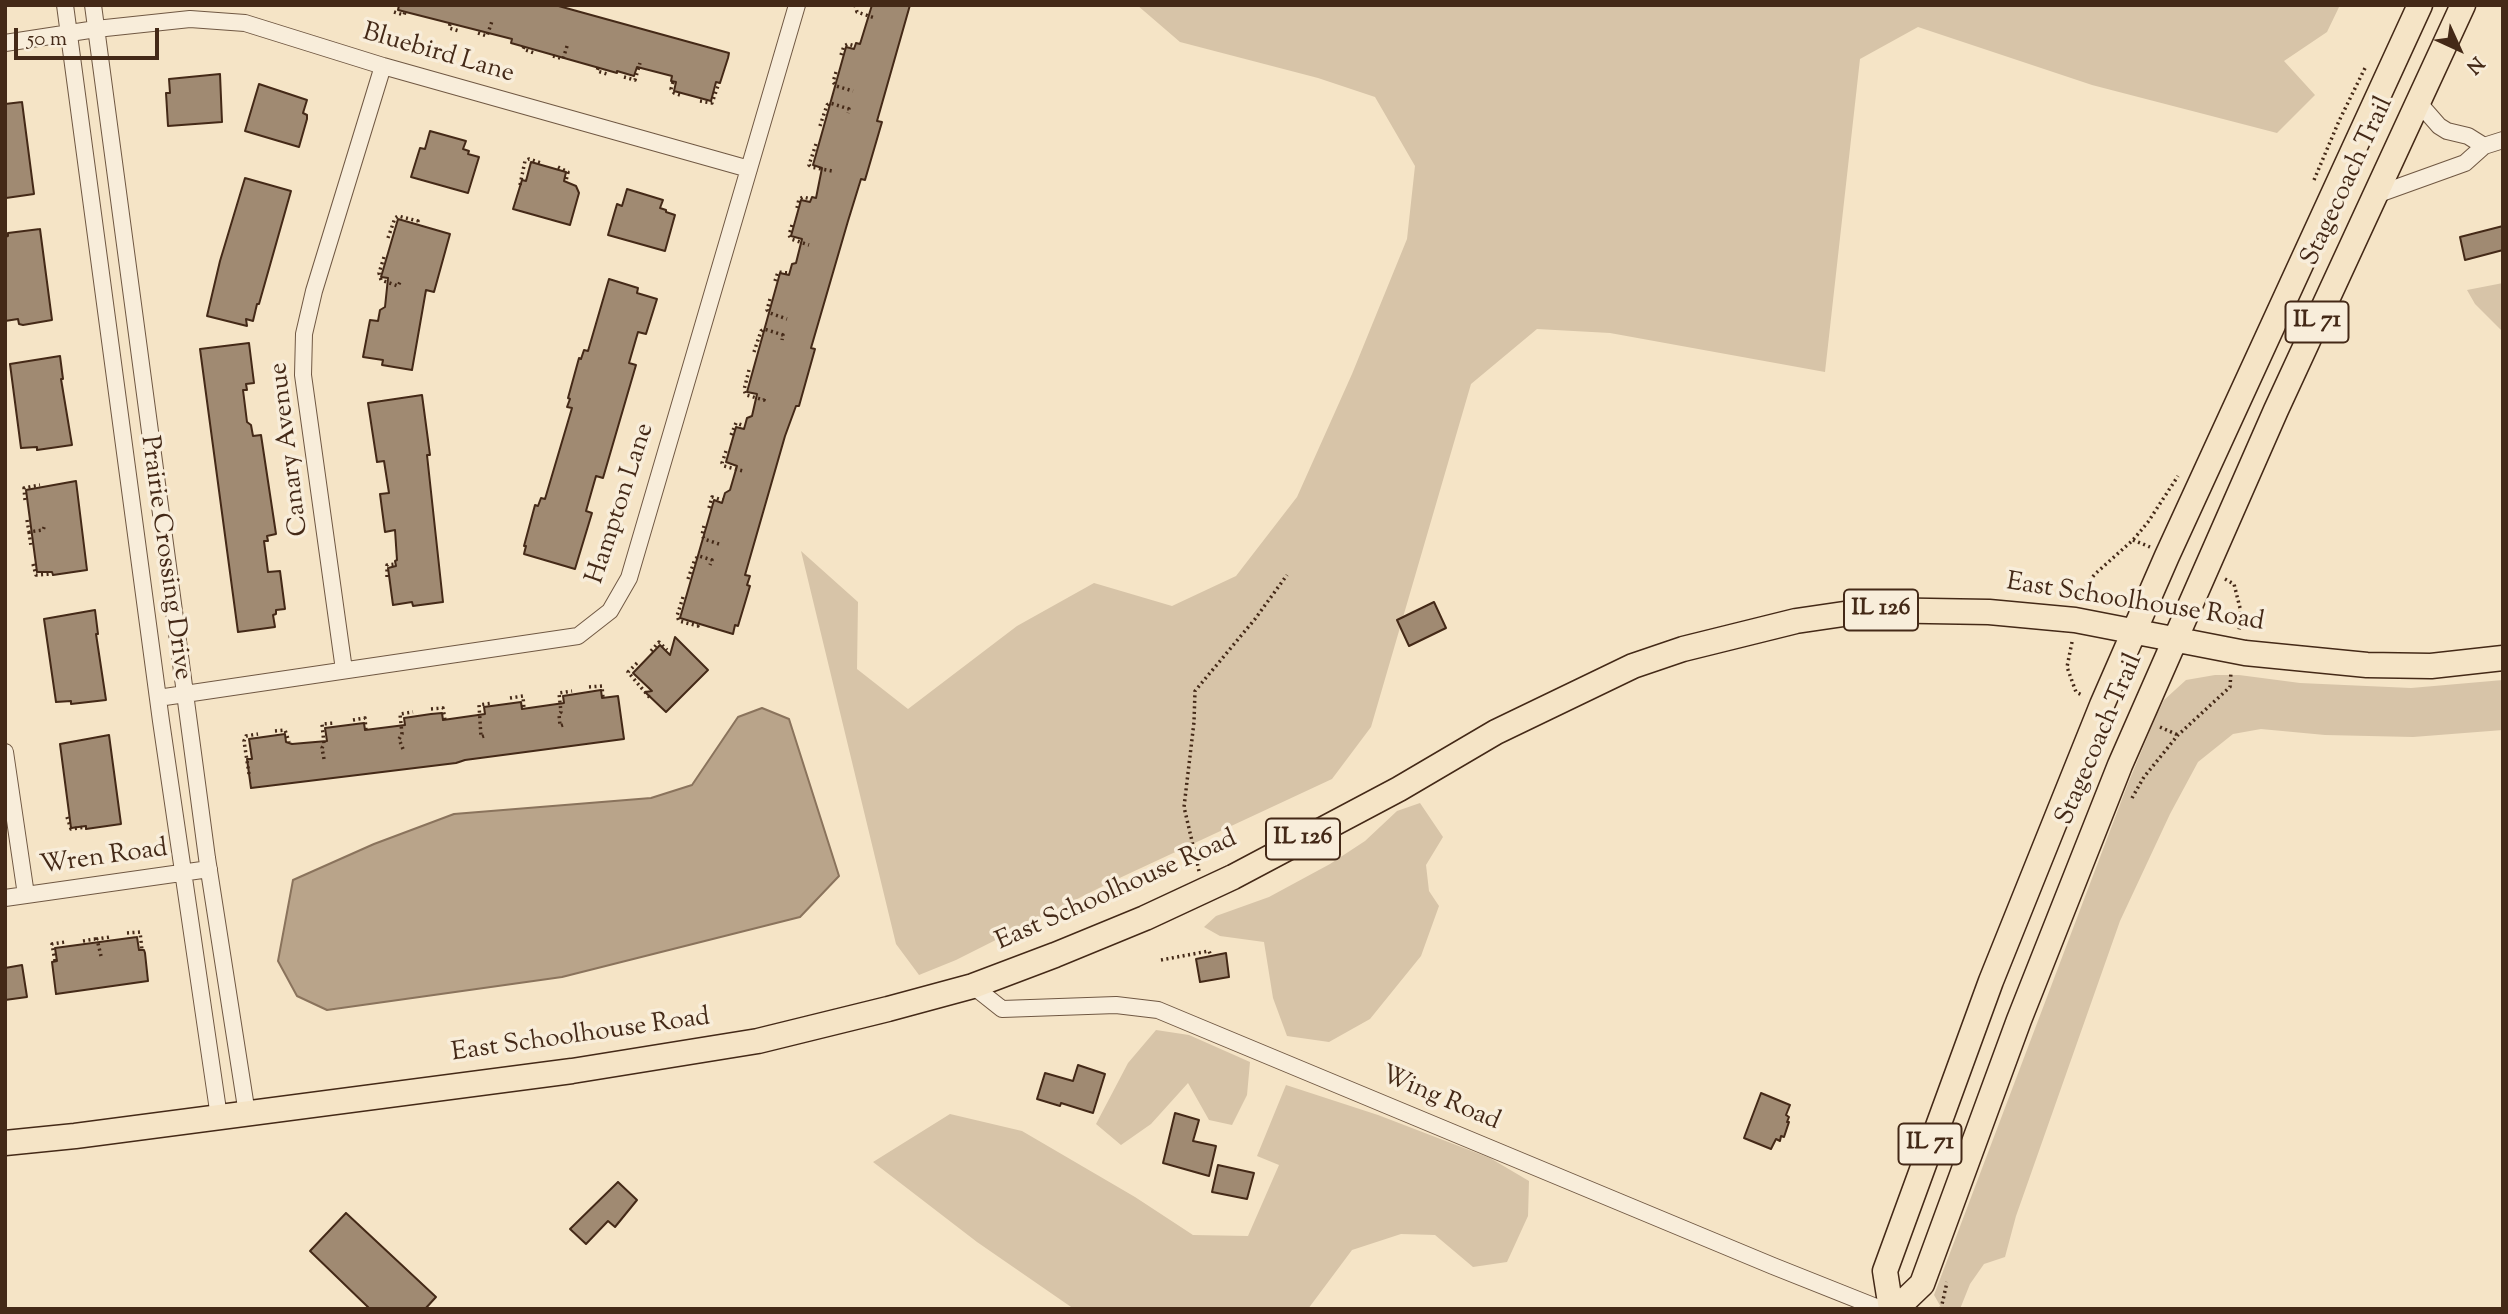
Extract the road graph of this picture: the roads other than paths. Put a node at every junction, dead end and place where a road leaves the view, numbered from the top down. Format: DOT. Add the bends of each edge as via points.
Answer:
graph roads {
  1 [pos="65,5"];
  2 [pos="93,5"];
  3 [pos="797,5"];
  4 [pos="2420,5"];
  5 [pos="2463,5"];
  6 [pos="96,29"];
  7 [pos="69,33"];
  8 [pos="5,43"];
  9 [pos="383,66"];
  10 [pos="2418,102"];
  11 [pos="2503,140"];
  12 [pos="2484,146"];
  13 [pos="749,169"];
  14 [pos="2376,195"];
  15 [pos="2134,632"];
  16 [pos="2175,640"];
  17 [pos="2503,658"];
  18 [pos="344,670"];
  19 [pos="185,693"];
  20 [pos="158,698"];
  21 [pos="5,752"];
  22 [pos="209,869"];
  23 [pos="182,873"];
  24 [pos="26,895"];
  25 [pos="5,898"];
  26 [pos="972,985"];
  27 [pos="247,1114"];
  28 [pos="219,1117"];
  29 [pos="5,1143"];
  30 [pos="1881,1309"];
  31 [pos="1893,1309"];
  1 -- 7 [label="street, Prairie Crossing Drive"];
  2 -- 6 [label="street, Prairie Crossing Drive"];
  3 -- 13 [label="street, Hampton Lane"];
  4 -- 15 [label="main road, Stagecoach Trail / IL 71"];
  5 -- 10 [label="main road, Stagecoach Trail / IL 71"];
  6 -- 7 [label="street, Bluebird Lane"];
  6 -- 9 [label="street, Bluebird Lane" via="190,19 245,23"];
  6 -- 19 [label="street, Prairie Crossing Drive"];
  7 -- 8 [label="street, Bluebird Lane"];
  7 -- 20 [label="street, Prairie Crossing Drive"];
  9 -- 13 [label="street, Bluebird Lane"];
  9 -- 18 [label="street, Canary Avenue" via="304,334 303,375"];
  10 -- 12 [label="street" via="2438,126"];
  10 -- 14 [label="main road, Stagecoach Trail / IL 71"];
  11 -- 12 [label="street"];
  12 -- 14 [label="street" via="2465,163"];
  13 -- 18 [label="street, Hampton Lane" via="629,579 610,611 578,636"];
  14 -- 16 [label="main road, Stagecoach Trail / IL 71"];
  15 -- 16 [label="main road, East Schoolhouse Road"];
  15 -- 26 [label="main road, East Schoolhouse Road / IL 126" via="1989,612 1871,610 1796,621 1683,649 1633,666 1551,704 1203,891 1055,956"];
  15 -- 31 [label="main road, Stagecoach Trail / IL 71" via="2024,899 1885,1271"];
  16 -- 17 [label="main road, East Schoolhouse Road" via="2245,653 2396,667"];
  16 -- 31 [label="main road, Stagecoach Trail / IL 71" via="2019,1020 1922,1284"];
  18 -- 19 [label="street, Hampton Lane"];
  19 -- 20 [label="street, Hampton Lane"];
  19 -- 22 [label="street, Prairie Crossing Drive"];
  20 -- 23 [label="street, Prairie Crossing Drive"];
  21 -- 24 [label="street"];
  22 -- 23 [label="street, Wren Road"];
  22 -- 27 [label="street, Prairie Crossing Drive"];
  23 -- 24 [label="street, Wren Road"];
  23 -- 28 [label="street, Prairie Crossing Drive"];
  24 -- 25 [label="street, Wren Road"];
  26 -- 27 [label="main road, East Schoolhouse Road / IL 126" via="758,1041"];
  26 -- 30 [label="street, Wing Road" via="1002,1009 1116,1005 1158,1010"];
  27 -- 28 [label="main road, East Schoolhouse Road"];
  28 -- 29 [label="main road, East Schoolhouse Road"];
}
